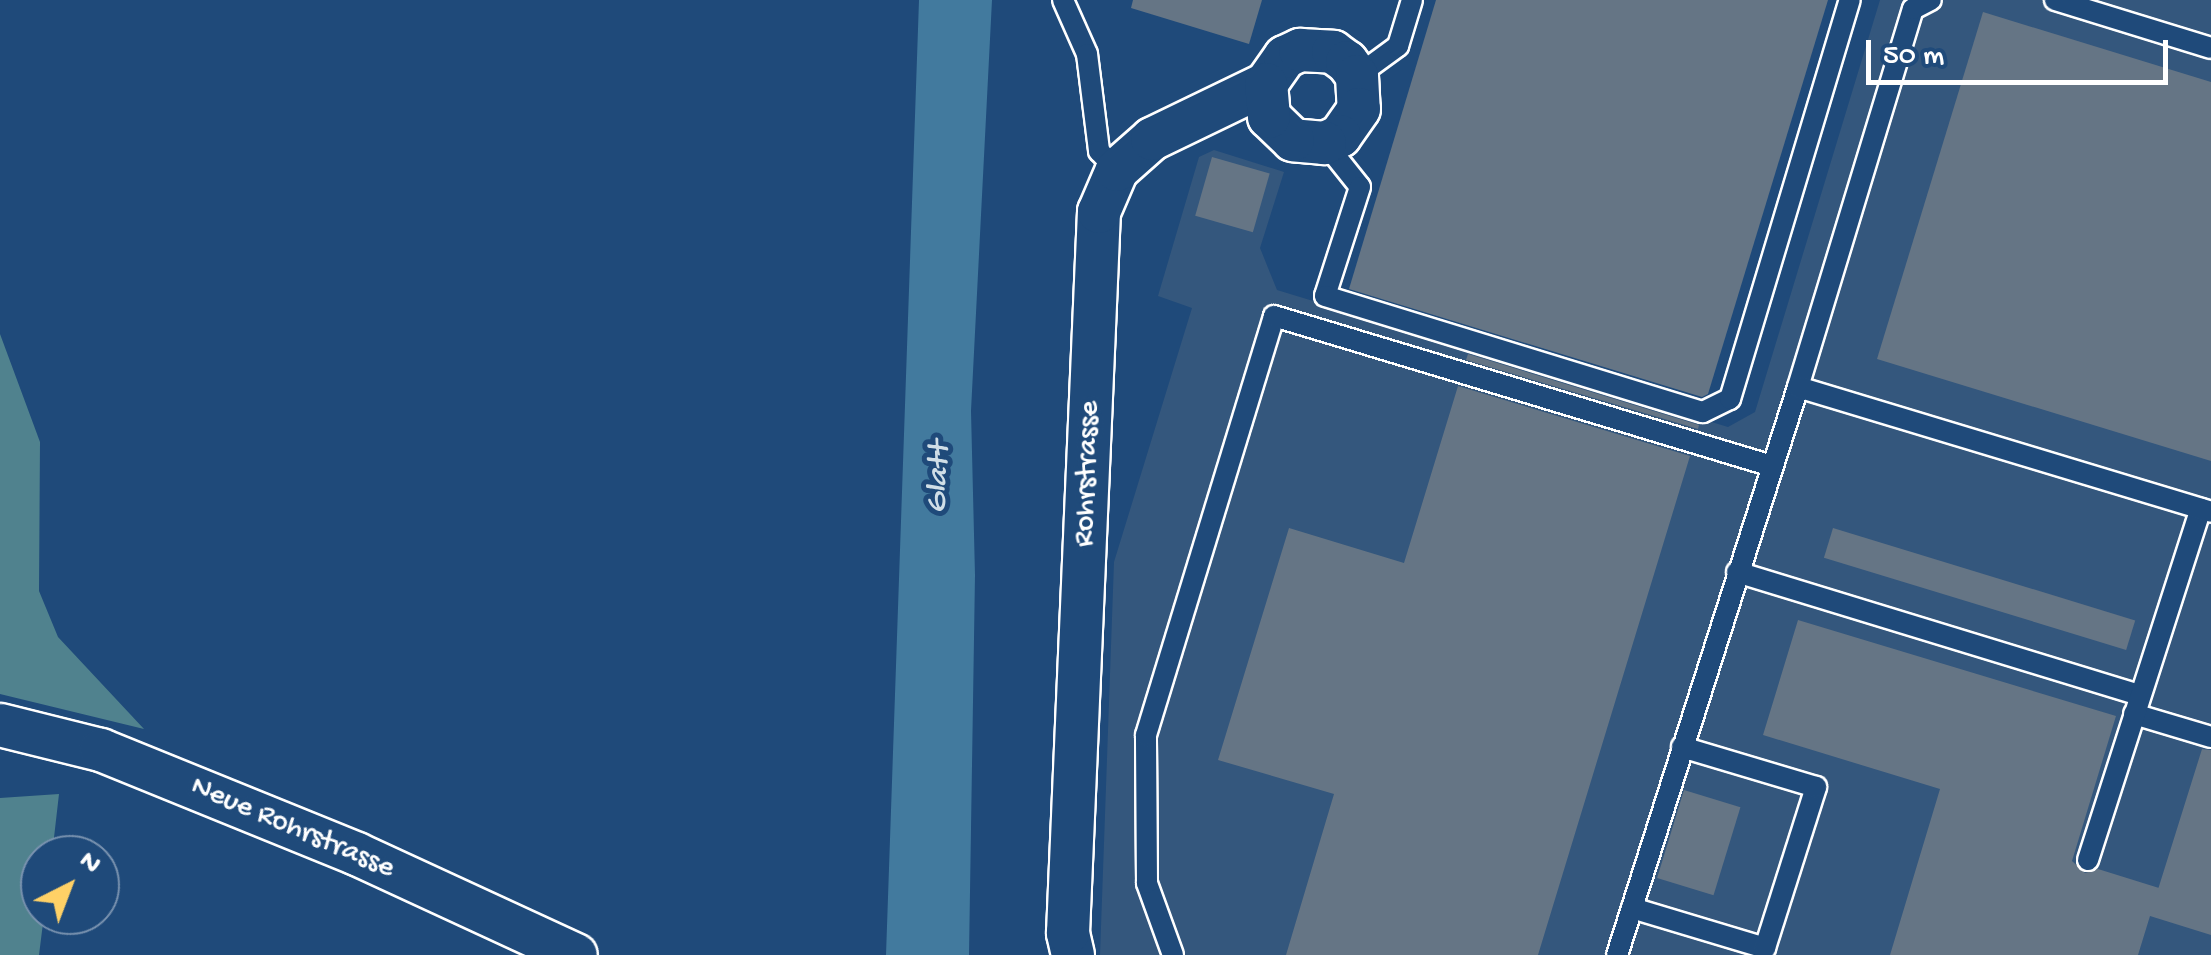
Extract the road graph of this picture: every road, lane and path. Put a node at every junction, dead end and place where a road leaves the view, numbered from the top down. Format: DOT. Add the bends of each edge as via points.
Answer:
graph roads {
  1 [pos="1063,0"];
  2 [pos="1412,0"];
  3 [pos="1850,0"];
  4 [pos="1931,0"];
  5 [pos="2055,0"];
  6 [pos="2211,48"];
  7 [pos="1357,76"];
  8 [pos="1266,84"];
  9 [pos="1325,143"];
  10 [pos="1117,170"];
  11 [pos="1798,387"];
  12 [pos="1772,466"];
  13 [pos="2206,511"];
  14 [pos="1737,572"];
  15 [pos="2137,704"];
  16 [pos="0,725"];
  17 [pos="2211,737"];
  18 [pos="1682,747"];
  19 [pos="2088,860"];
  20 [pos="1632,908"];
  21 [pos="576,955"];
  22 [pos="1073,955"];
  23 [pos="1173,955"];
  24 [pos="1617,955"];
  1 -- 10 [label="lane" via="1087,54 1099,151"];
  2 -- 7 [label="lane" via="1398,46"];
  3 -- 9 [label="lane" via="1730,399 1703,412 1325,296 1360,187"];
  4 -- 11 [label="lane" via="1913,9"];
  5 -- 6 [label="lane"];
  7 -- 8 [label="street" via="1333,52 1300,50 1274,68"];
  7 -- 9 [label="street" via="1361,93 1352,124"];
  8 -- 9 [label="street" via="1269,117 1279,130 1308,144"];
  8 -- 10 [label="street" via="1152,140"];
  10 -- 22 [label="street, Rohrstrasse" via="1100,212 1068,933"];
  11 -- 12 [label="lane"];
  11 -- 13 [label="lane"];
  12 -- 14 [label="lane"];
  12 -- 23 [label="lane" via="1274,316 1146,736 1147,883"];
  13 -- 15 [label="lane"];
  14 -- 15 [label="lane"];
  14 -- 18 [label="lane"];
  15 -- 17 [label="lane"];
  15 -- 19 [label="lane"];
  16 -- 21 [label="street, Neue Rohrstrasse" via="101,750 357,854"];
  18 -- 20 [label="lane"];
  18 -- 20 [label="lane" via="1816,787 1765,948"];
  20 -- 24 [label="lane"];
}
